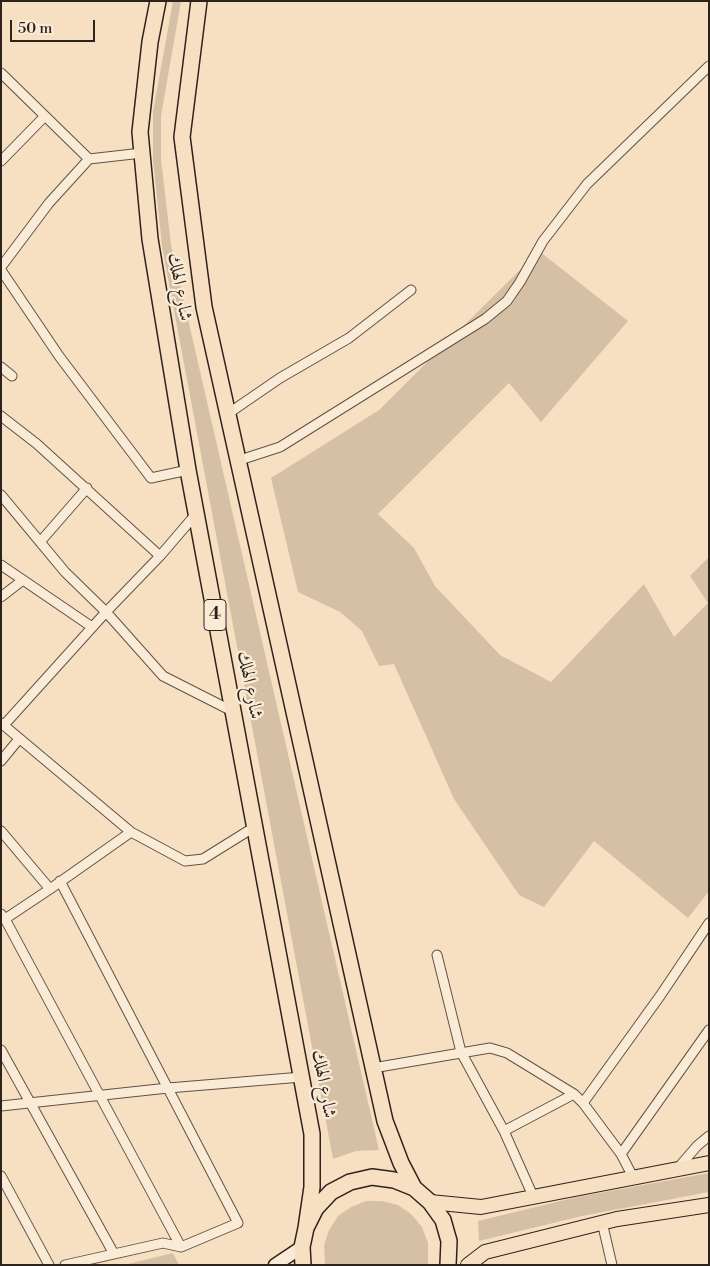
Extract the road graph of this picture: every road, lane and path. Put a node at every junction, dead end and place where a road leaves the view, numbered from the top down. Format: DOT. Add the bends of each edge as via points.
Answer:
graph roads {
  1 [pos="158,1"];
  2 [pos="199,1"];
  3 [pos="709,66"];
  4 [pos="1,73"];
  5 [pos="45,116"];
  6 [pos="142,153"];
  7 [pos="89,159"];
  8 [pos="1,161"];
  9 [pos="1,268"];
  10 [pos="411,290"];
  11 [pos="1,366"];
  12 [pos="12,376"];
  13 [pos="229,413"];
  14 [pos="1,416"];
  15 [pos="240,460"];
  16 [pos="188,470"];
  17 [pos="87,488"];
  18 [pos="1,495"];
  19 [pos="196,514"];
  20 [pos="40,542"];
  21 [pos="160,556"];
  22 [pos="1,565"];
  23 [pos="23,580"];
  24 [pos="1,597"];
  25 [pos="106,612"];
  26 [pos="92,627"];
  27 [pos="234,712"];
  28 [pos="2,724"];
  29 [pos="19,739"];
  30 [pos="1,761"];
  31 [pos="256,826"];
  32 [pos="1,831"];
  33 [pos="131,832"];
  34 [pos="60,881"];
  35 [pos="50,889"];
  36 [pos="3,916"];
  37 [pos="708,928"];
  38 [pos="438,955"];
  39 [pos="709,1030"];
  40 [pos="1,1050"];
  41 [pos="461,1052"];
  42 [pos="373,1068"];
  43 [pos="302,1077"];
  44 [pos="168,1088"];
  45 [pos="574,1094"];
  46 [pos="101,1096"];
  47 [pos="583,1103"];
  48 [pos="29,1104"];
  49 [pos="1,1106"];
  50 [pos="504,1131"];
  51 [pos="709,1136"];
  52 [pos="621,1154"];
  53 [pos="709,1164"];
  54 [pos="678,1168"];
  55 [pos="1,1176"];
  56 [pos="633,1177"];
  57 [pos="414,1188"];
  58 [pos="533,1196"];
  59 [pos="430,1202"];
  60 [pos="709,1205"];
  61 [pos="602,1222"];
  62 [pos="306,1228"];
  63 [pos="181,1247"];
  64 [pos="302,1247"];
  65 [pos="114,1254"];
  66 [pos="49,1265"];
  67 [pos="65,1265"];
  68 [pos="275,1265"];
  69 [pos="303,1265"];
  70 [pos="448,1265"];
  71 [pos="468,1265"];
  72 [pos="612,1265"];
  1 -- 6 [label="highway, شارع الهلك / 4" via="140,132"];
  2 -- 13 [label="highway, شارع الهلك" via="182,137 204,307"];
  3 -- 15 [label="street" via="587,184 543,241 507,301 484,319 280,447"];
  4 -- 5 [label="street"];
  5 -- 7 [label="street"];
  5 -- 8 [label="street"];
  6 -- 7 [label="street"];
  6 -- 16 [label="highway, شارع الهلك / 4" via="150,239"];
  7 -- 9 [label="street" via="49,204"];
  9 -- 16 [label="street" via="60,356 151,478"];
  10 -- 13 [label="street" via="349,338 280,378"];
  11 -- 12 [label="street"];
  13 -- 15 [label="highway, شارع الهلك"];
  14 -- 17 [label="street"];
  15 -- 42 [label="highway, شارع الهلك"];
  16 -- 19 [label="highway, شارع الهلك / 4"];
  17 -- 20 [label="street"];
  17 -- 21 [label="street"];
  18 -- 20 [label="street"];
  19 -- 21 [label="street"];
  19 -- 27 [label="highway, شارع الهلك / 4"];
  20 -- 25 [label="street"];
  21 -- 25 [label="street"];
  22 -- 23 [label="street"];
  23 -- 24 [label="street"];
  23 -- 26 [label="street"];
  25 -- 26 [label="street"];
  25 -- 27 [label="street" via="163,676"];
  26 -- 28 [label="street"];
  27 -- 31 [label="highway, شارع الهلك / 4"];
  28 -- 29 [label="street"];
  29 -- 30 [label="street"];
  29 -- 33 [label="street"];
  31 -- 33 [label="street" via="203,859 185,861"];
  31 -- 43 [label="highway, شارع الهلك / 4"];
  32 -- 35 [label="street"];
  33 -- 34 [label="street"];
  34 -- 35 [label="street"];
  34 -- 44 [label="street"];
  35 -- 36 [label="street"];
  36 -- 46 [label="street"];
  37 -- 47 [label="street"];
  38 -- 41 [label="street"];
  39 -- 52 [label="street"];
  40 -- 48 [label="street"];
  41 -- 42 [label="street"];
  41 -- 45 [label="street" via="490,1048 507,1053"];
  41 -- 50 [label="street"];
  42 -- 57 [label="highway, شارع الهلك" via="385,1121"];
  43 -- 44 [label="street"];
  43 -- 62 [label="highway, شارع الهلك / 4" via="312,1134 312,1187"];
  44 -- 46 [label="street"];
  44 -- 63 [label="street" via="238,1223"];
  45 -- 47 [label="street"];
  45 -- 50 [label="street"];
  46 -- 48 [label="street"];
  46 -- 63 [label="street"];
  47 -- 52 [label="street"];
  48 -- 49 [label="street"];
  48 -- 65 [label="street"];
  50 -- 58 [label="street"];
  51 -- 54 [label="street"];
  52 -- 56 [label="street"];
  53 -- 54 [label="main road"];
  54 -- 56 [label="main road"];
  55 -- 66 [label="street"];
  56 -- 58 [label="main road"];
  57 -- 59 [label="highway"];
  57 -- 62 [label="highway" via="394,1180 372,1178 350,1182 316,1208"];
  58 -- 59 [label="main road" via="481,1207"];
  59 -- 70 [label="highway" via="442,1220 449,1242"];
  60 -- 61 [label="main road"];
  61 -- 71 [label="main road" via="485,1252"];
  61 -- 72 [label="street"];
  62 -- 64 [label="highway"];
  63 -- 65 [label="street" via="163,1243"];
  64 -- 68 [label="main road"];
  64 -- 69 [label="highway"];
  65 -- 67 [label="street"];
}
